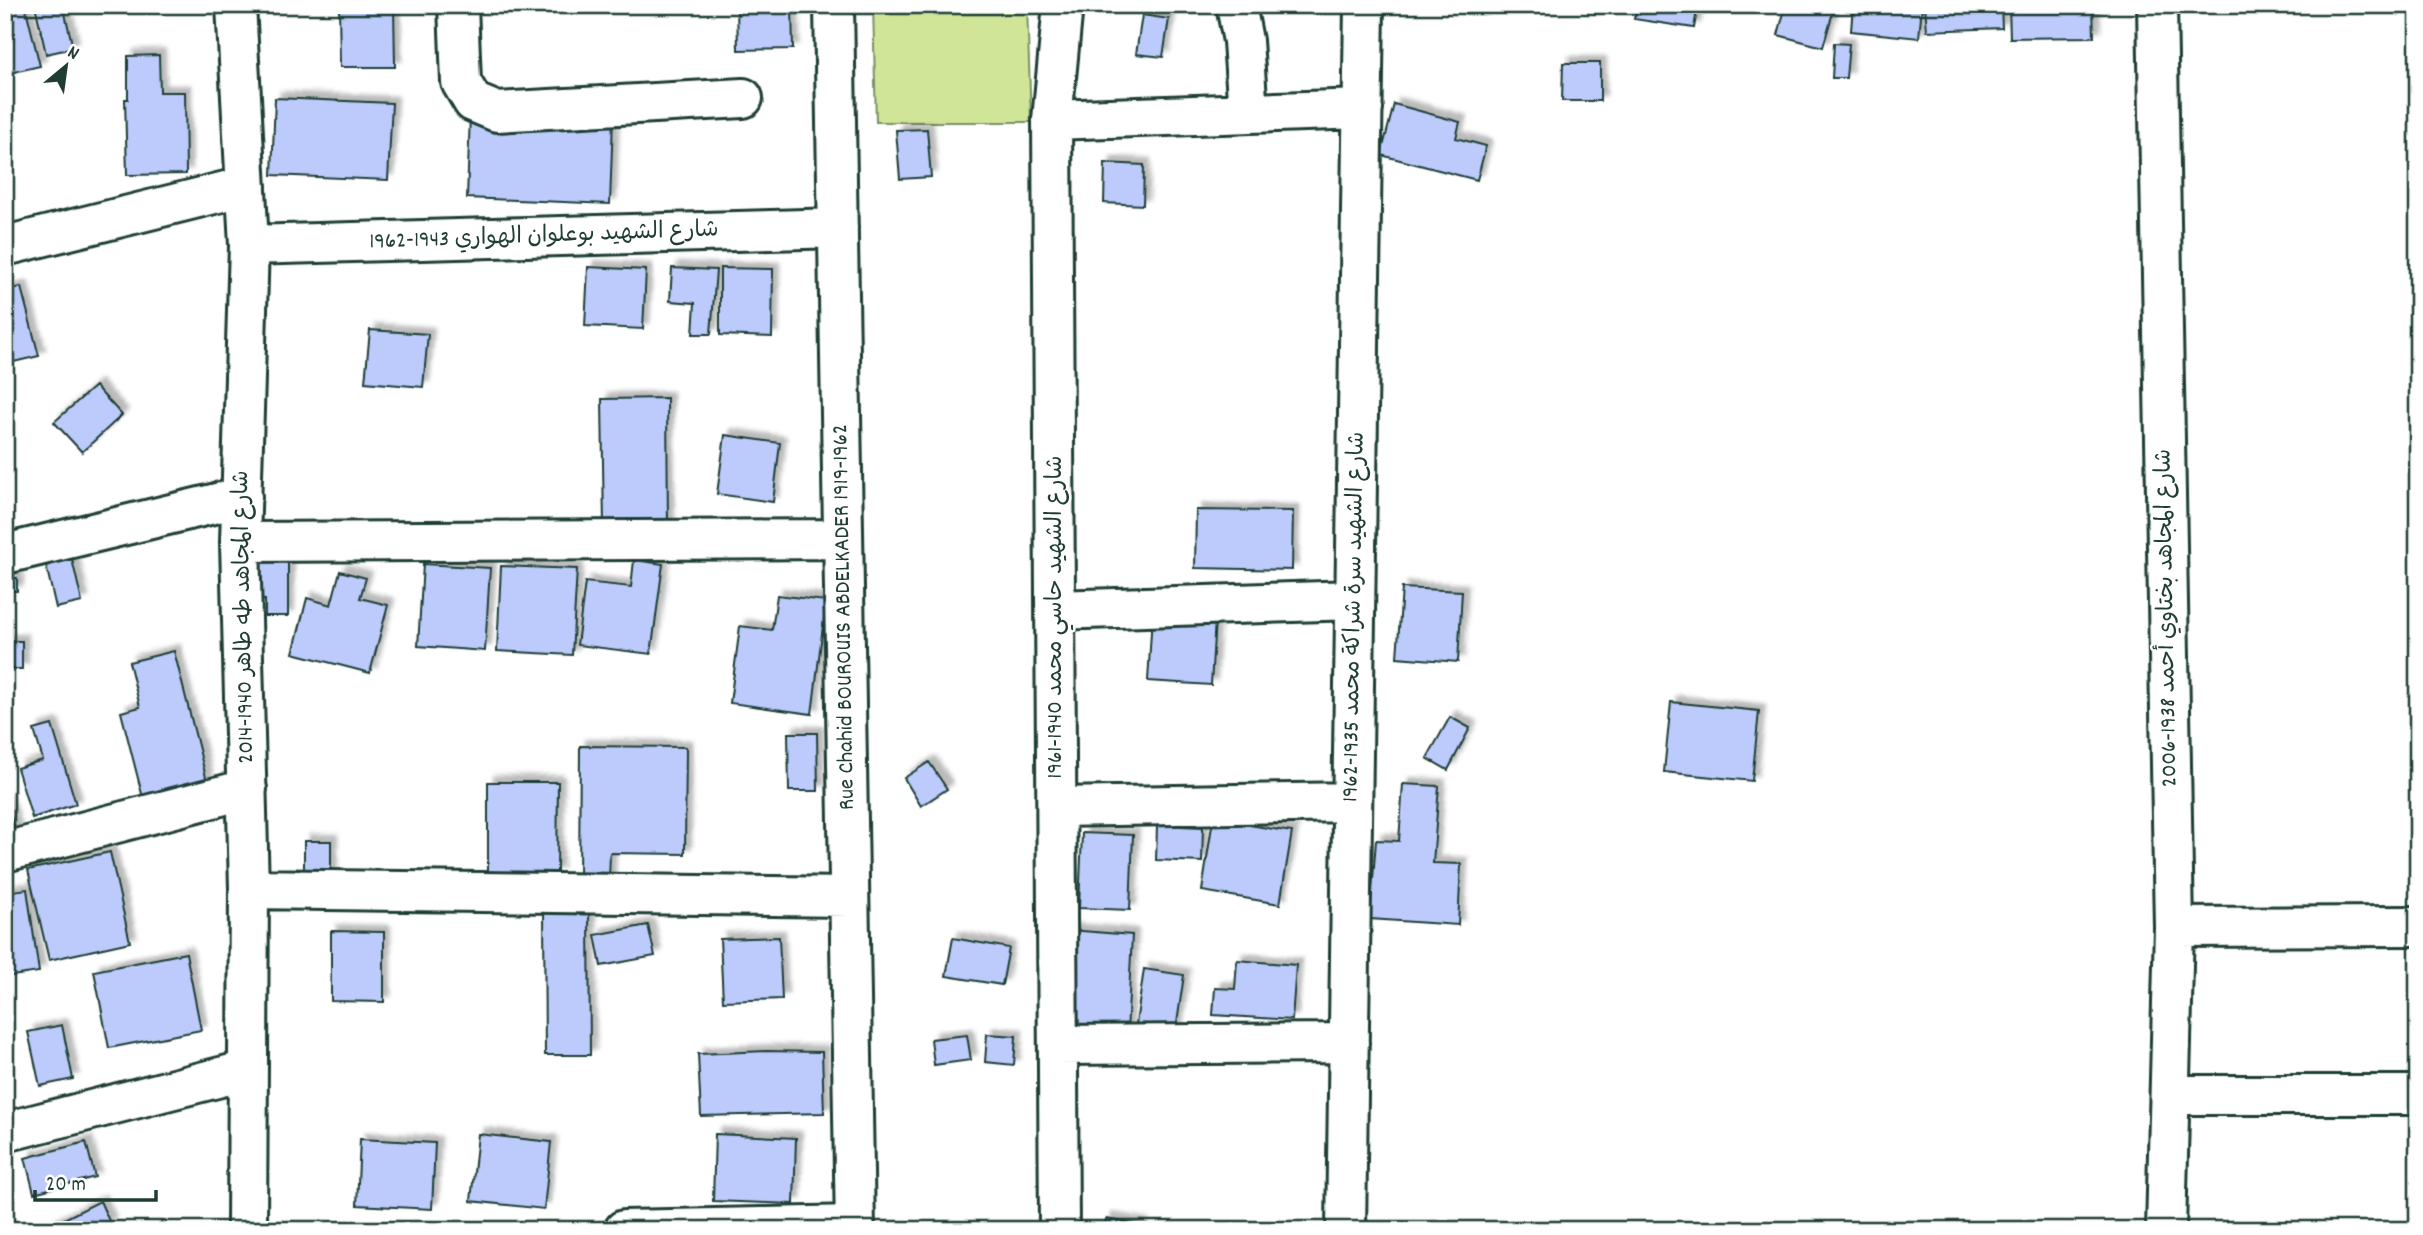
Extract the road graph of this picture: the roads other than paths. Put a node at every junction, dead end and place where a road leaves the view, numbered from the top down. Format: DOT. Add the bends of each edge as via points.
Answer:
graph roads {
  1 [pos="236,5"];
  2 [pos="458,5"];
  3 [pos="834,5"];
  4 [pos="1063,5"];
  5 [pos="1236,5"];
  6 [pos="1364,5"];
  7 [pos="2157,5"];
  8 [pos="743,98"];
  9 [pos="1363,109"];
  10 [pos="1248,113"];
  11 [pos="1052,120"];
  12 [pos="246,186"];
  13 [pos="838,229"];
  14 [pos="249,245"];
  15 [pos="5,246"];
  16 [pos="242,497"];
  17 [pos="843,539"];
  18 [pos="240,542"];
  19 [pos="5,554"];
  20 [pos="1355,600"];
  21 [pos="1056,610"];
  22 [pos="247,789"];
  23 [pos="1352,802"];
  24 [pos="1057,807"];
  25 [pos="5,852"];
  26 [pos="248,889"];
  27 [pos="849,897"];
  28 [pos="2418,926"];
  29 [pos="2174,928"];
  30 [pos="1349,1043"];
  31 [pos="1058,1045"];
  32 [pos="248,1070"];
  33 [pos="2170,1095"];
  34 [pos="2418,1095"];
  35 [pos="5,1132"];
  36 [pos="855,1227"];
  37 [pos="247,1230"];
  38 [pos="624,1230"];
  39 [pos="1059,1230"];
  40 [pos="1346,1230"];
  41 [pos="2166,1230"];
  1 -- 12 [label="street, شارع المجاهد طه طاهر 1940-2014"];
  2 -- 8 [label="street" via="461,82 473,102 497,112"];
  3 -- 13 [label="street, Rue Chahid BOUROUIS ABDELKADER 1919-1962"];
  4 -- 11 [label="street, شارع الشهيد حاسي محمد 1940-1961"];
  5 -- 10 [label="street"];
  6 -- 9 [label="street, شارع الشهيد سرة شراكة محمد 1935-1962"];
  7 -- 29 [label="street, شارع المجاهد بختاوي أحمد 1938-2006"];
  9 -- 10 [label="street"];
  9 -- 20 [label="street, شارع الشهيد سرة شراكة محمد 1935-1962"];
  10 -- 11 [label="street"];
  11 -- 21 [label="street, شارع الشهيد حاسي محمد 1940-1961"];
  12 -- 14 [label="street, شارع المجاهد طه طاهر 1940-2014"];
  12 -- 15 [label="street"];
  13 -- 14 [label="street, شارع الشهيد بوعلوان الهواري 1943-1962"];
  13 -- 17 [label="street, Rue Chahid BOUROUIS ABDELKADER 1919-1962"];
  14 -- 16 [label="street, شارع المجاهد طه طاهر 1940-2014"];
  16 -- 18 [label="street, شارع المجاهد طه طاهر 1940-2014"];
  16 -- 19 [label="street"];
  17 -- 18 [label="street"];
  17 -- 27 [label="street, Rue Chahid BOUROUIS ABDELKADER 1919-1962"];
  18 -- 22 [label="street, شارع المجاهد طه طاهر 1940-2014"];
  20 -- 21 [label="street"];
  20 -- 23 [label="street, شارع الشهيد سرة شراكة محمد 1935-1962"];
  21 -- 24 [label="street, شارع الشهيد حاسي محمد 1940-1961"];
  22 -- 25 [label="street"];
  22 -- 26 [label="street, شارع المجاهد طه طاهر 1940-2014"];
  23 -- 24 [label="street"];
  23 -- 30 [label="street, شارع الشهيد سرة شراكة محمد 1935-1962"];
  24 -- 31 [label="street, شارع الشهيد حاسي محمد 1940-1961"];
  26 -- 27 [label="street"];
  26 -- 32 [label="street, شارع المجاهد طه طاهر 1940-2014"];
  27 -- 36 [label="street, Rue Chahid BOUROUIS ABDELKADER 1919-1962"];
  28 -- 29 [label="street"];
  29 -- 33 [label="street, شارع المجاهد بختاوي أحمد 1938-2006"];
  30 -- 31 [label="street"];
  30 -- 40 [label="street, شارع الشهيد سرة شراكة محمد 1935-1962"];
  31 -- 39 [label="street, شارع الشهيد حاسي محمد 1940-1961"];
  32 -- 35 [label="street"];
  32 -- 37 [label="street, شارع المجاهد طه طاهر 1940-2014"];
  33 -- 34 [label="street"];
  33 -- 41 [label="street, شارع المجاهد بختاوي أحمد 1938-2006"];
  36 -- 38 [label="street"];
}
